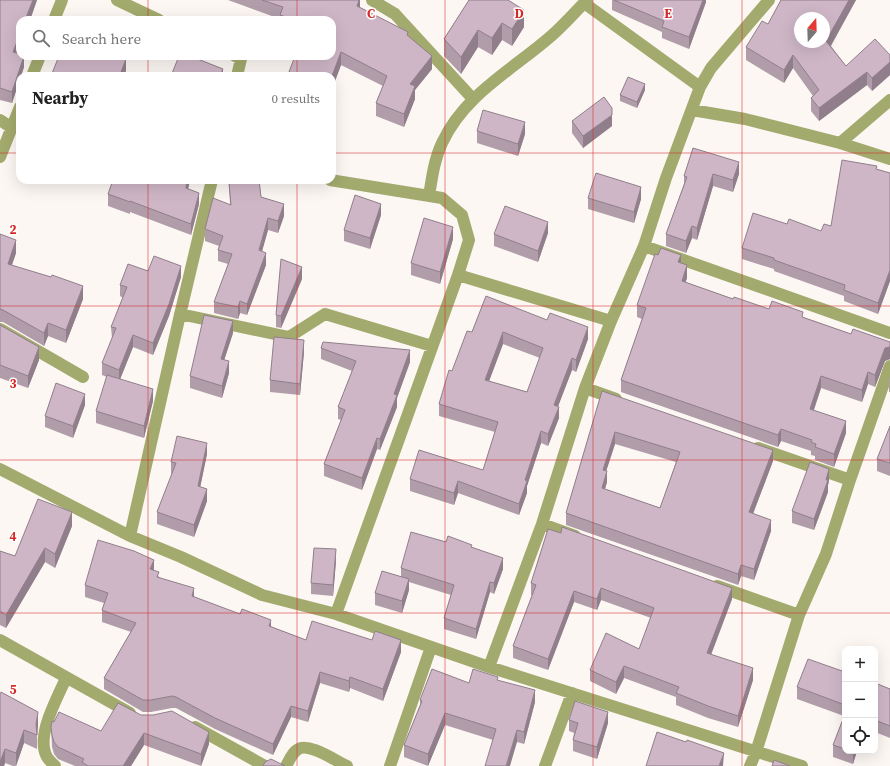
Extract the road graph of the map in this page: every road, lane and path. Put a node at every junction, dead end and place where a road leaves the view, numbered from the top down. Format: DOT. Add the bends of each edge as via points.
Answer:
graph roads {
  1 [pos="62,0"];
  2 [pos="117,0"];
  3 [pos="372,0"];
  4 [pos="769,0"];
  5 [pos="585,2"];
  6 [pos="56,16"];
  7 [pos="151,16"];
  8 [pos="38,60"];
  9 [pos="241,60"];
  10 [pos="34,72"];
  11 [pos="238,72"];
  12 [pos="700,87"];
  13 [pos="473,98"];
  14 [pos="890,100"];
  15 [pos="692,110"];
  16 [pos="16,118"];
  17 [pos="0,120"];
  18 [pos="12,128"];
  19 [pos="840,142"];
  20 [pos="0,157"];
  21 [pos="890,159"];
  22 [pos="336,181"];
  23 [pos="211,184"];
  24 [pos="429,196"];
  25 [pos="644,246"];
  26 [pos="458,275"];
  27 [pos="180,314"];
  28 [pos="611,321"];
  29 [pos="0,329"];
  30 [pos="890,333"];
  31 [pos="432,346"];
  32 [pos="890,366"];
  33 [pos="82,377"];
  34 [pos="585,388"];
  35 [pos="629,404"];
  36 [pos="747,444"];
  37 [pos="0,470"];
  38 [pos="850,480"];
  39 [pos="542,524"];
  40 [pos="130,536"];
  41 [pos="588,540"];
  42 [pos="708,583"];
  43 [pos="336,614"];
  44 [pos="799,615"];
  45 [pos="0,640"];
  46 [pos="430,647"];
  47 [pos="489,667"];
  48 [pos="66,678"];
  49 [pos="572,693"];
  50 [pos="141,719"];
  51 [pos="186,722"];
  52 [pos="756,752"];
  53 [pos="55,766"];
  54 [pos="265,766"];
  55 [pos="286,766"];
  56 [pos="347,766"];
  57 [pos="390,766"];
  58 [pos="545,766"];
  59 [pos="750,766"];
  60 [pos="802,766"];
  1 -- 6 [label="street"];
  2 -- 7 [label="street"];
  3 -- 13 [label="street" via="395,14"];
  4 -- 12 [label="street" via="711,68"];
  5 -- 12 [label="street"];
  5 -- 13 [label="street" via="551,36"];
  8 -- 10 [label="street"];
  9 -- 11 [label="street"];
  12 -- 15 [label="street"];
  13 -- 24 [label="street" via="458,116 442,143 434,167"];
  14 -- 19 [label="street"];
  15 -- 19 [label="street" via="746,119"];
  15 -- 25 [label="street"];
  16 -- 18 [label="street"];
  17 -- 18 [label="street"];
  18 -- 20 [label="street"];
  19 -- 21 [label="street"];
  22 -- 24 [label="street"];
  23 -- 27 [label="street"];
  24 -- 26 [label="street" via="442,198 462,215 469,240"];
  25 -- 28 [label="street"];
  25 -- 30 [label="street"];
  26 -- 28 [label="street"];
  26 -- 31 [label="street"];
  27 -- 31 [label="street" via="289,337 325,314"];
  27 -- 40 [label="street"];
  28 -- 34 [label="street"];
  29 -- 33 [label="street"];
  31 -- 43 [label="street"];
  32 -- 38 [label="street"];
  34 -- 35 [label="street"];
  34 -- 39 [label="street"];
  36 -- 38 [label="street"];
  37 -- 40 [label="street"];
  38 -- 44 [label="street" via="826,554"];
  39 -- 41 [label="street"];
  39 -- 47 [label="street"];
  40 -- 43 [label="street" via="262,595"];
  42 -- 44 [label="street"];
  43 -- 46 [label="street"];
  44 -- 52 [label="street"];
  45 -- 48 [label="street"];
  46 -- 47 [label="street"];
  46 -- 57 [label="street"];
  47 -- 49 [label="street"];
  48 -- 50 [label="street"];
  48 -- 53 [label="street" via="45,728 43,743 46,756"];
  49 -- 52 [label="street"];
  49 -- 58 [label="street"];
  51 -- 54 [label="street"];
  52 -- 59 [label="street"];
  52 -- 60 [label="street"];
  55 -- 56 [label="street" via="297,750 304,747 312,748"];
}
